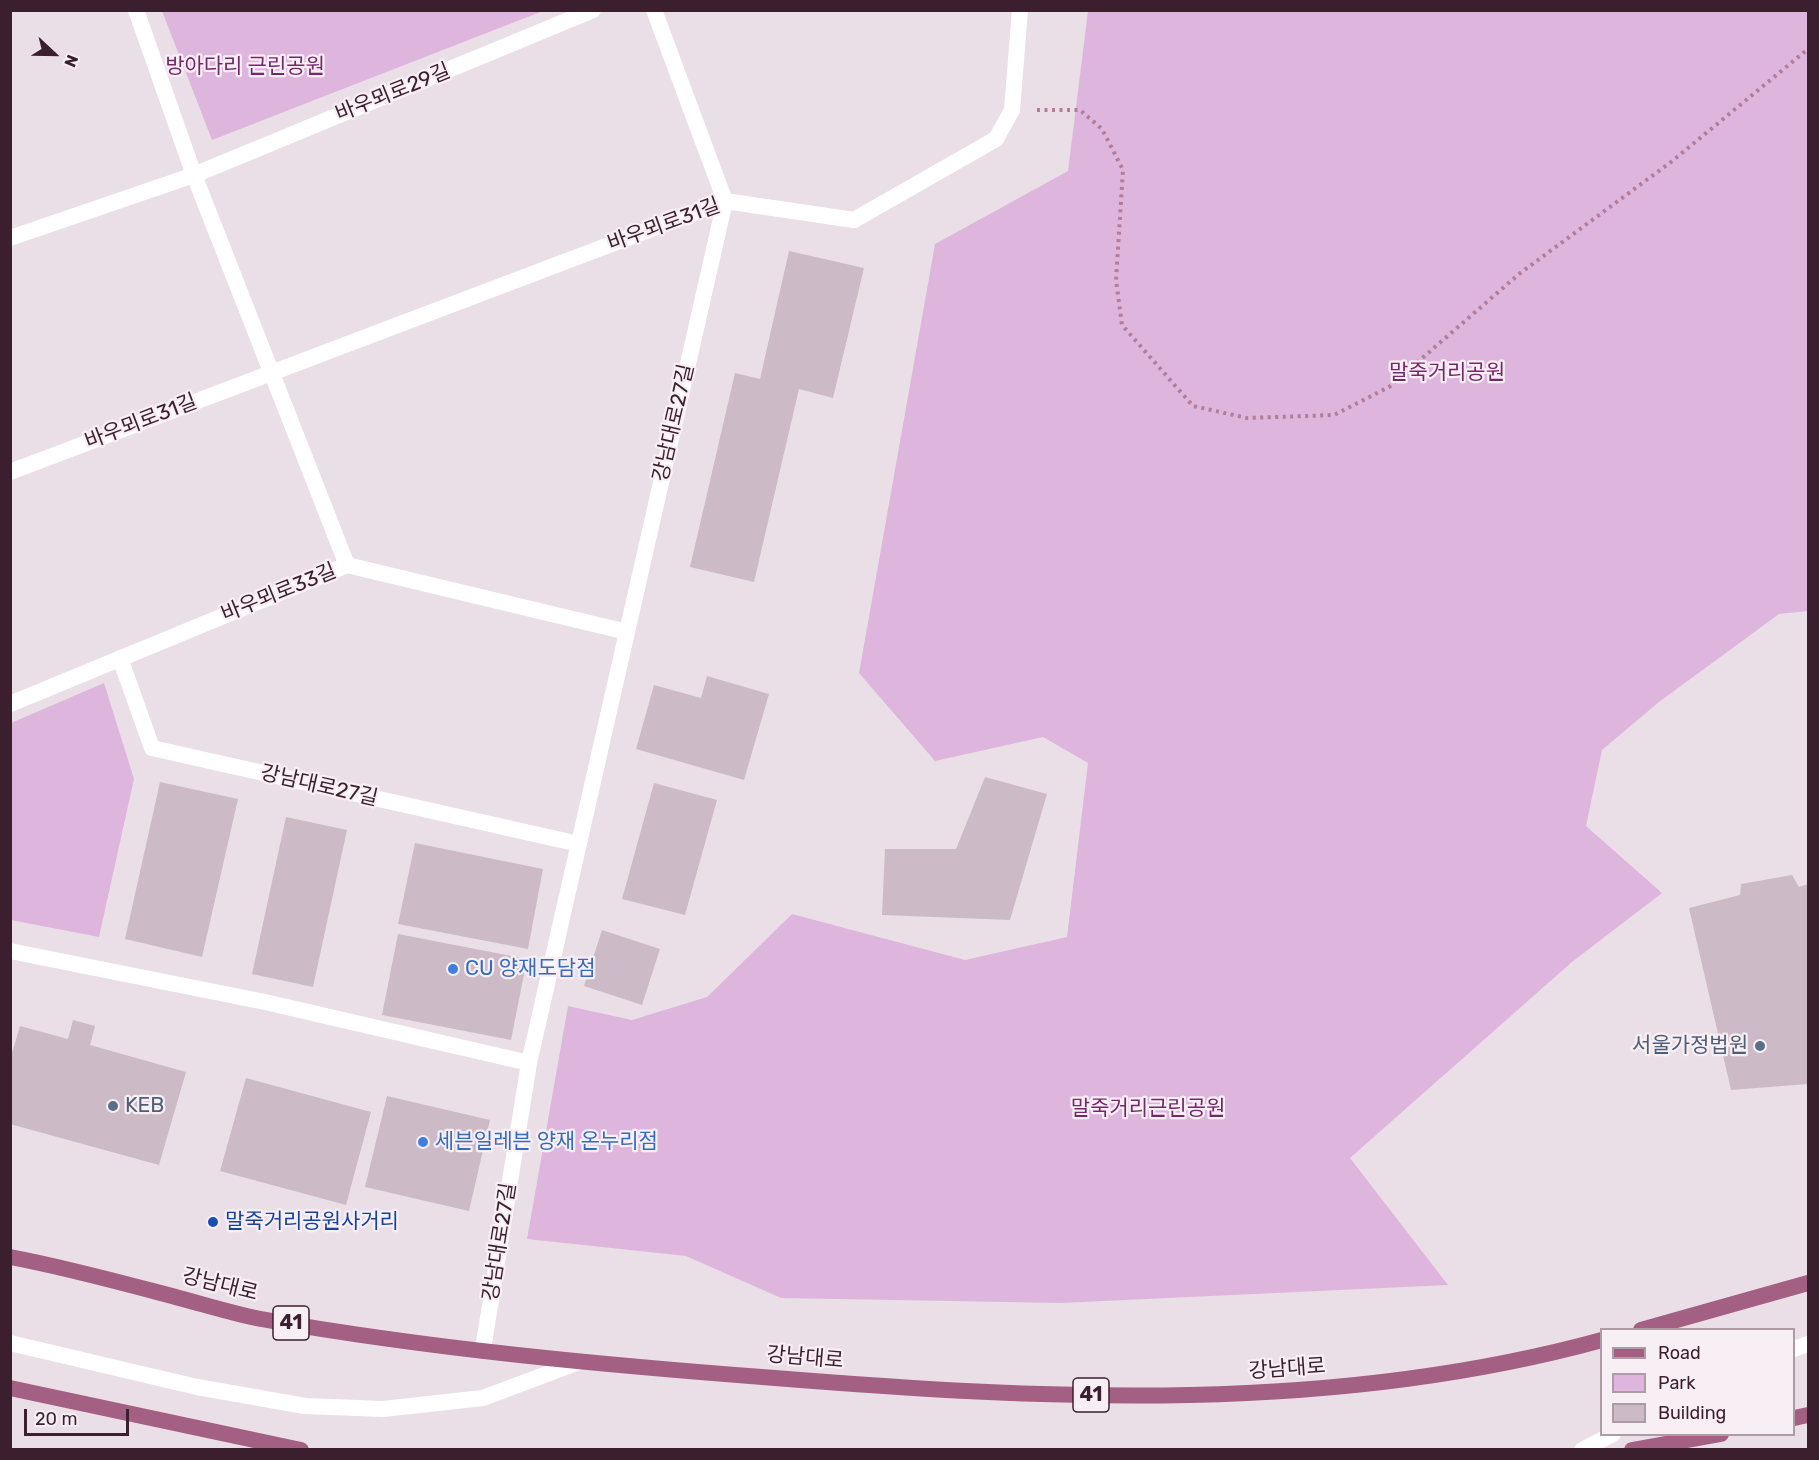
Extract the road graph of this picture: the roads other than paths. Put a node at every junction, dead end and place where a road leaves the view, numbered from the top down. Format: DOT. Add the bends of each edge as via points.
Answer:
graph roads {
  1 [pos="136,10"];
  2 [pos="593,10"];
  3 [pos="654,10"];
  4 [pos="1020,10"];
  5 [pos="194,175"];
  6 [pos="725,201"];
  7 [pos="10,238"];
  8 [pos="271,373"];
  9 [pos="10,472"];
  10 [pos="347,565"];
  11 [pos="627,632"];
  12 [pos="120,658"];
  13 [pos="10,704"];
  14 [pos="579,844"];
  15 [pos="10,951"];
  16 [pos="529,1063"];
  17 [pos="10,1257"];
  18 [pos="1809,1282"];
  19 [pos="1645,1328"];
  20 [pos="1600,1340"];
  21 [pos="10,1343"];
  22 [pos="483,1349"];
  23 [pos="576,1363"];
  24 [pos="10,1388"];
  25 [pos="1609,1436"];
  26 [pos="1709,1436"];
  27 [pos="301,1449"];
  28 [pos="1582,1449"];
  29 [pos="1632,1449"];
  1 -- 5 [label="street"];
  2 -- 5 [label="street, 바우뫼로29길"];
  3 -- 6 [label="street"];
  4 -- 6 [label="street, 바우뫼로31길" via="1012,110 996,139 854,220"];
  5 -- 7 [label="street, 바우뫼로29길"];
  5 -- 8 [label="street"];
  6 -- 8 [label="street, 바우뫼로31길"];
  6 -- 11 [label="street, 강남대로27길"];
  8 -- 9 [label="street, 바우뫼로31길"];
  8 -- 10 [label="street"];
  10 -- 11 [label="street, 바우뫼로33길"];
  10 -- 12 [label="street, 바우뫼로33길"];
  11 -- 14 [label="street, 강남대로27길"];
  12 -- 13 [label="street, 바우뫼로33길"];
  12 -- 14 [label="street, 강남대로27길" via="152,748"];
  14 -- 16 [label="street, 강남대로27길"];
  15 -- 16 [label="street" via="265,1002"];
  16 -- 22 [label="street, 강남대로27길"];
  17 -- 22 [label="main road, 강남대로 / 41" via="258,1318"];
  18 -- 19 [label="main road"];
  20 -- 23 [label="main road, 강남대로 / 41" via="1504,1364 1422,1377 1228,1396 998,1393"];
  21 -- 23 [label="street" via="197,1387 305,1406 383,1409 483,1398"];
  22 -- 23 [label="main road, 강남대로 / 41"];
  24 -- 27 [label="main road"];
  25 -- 28 [label="street"];
  26 -- 29 [label="main road"];
}
